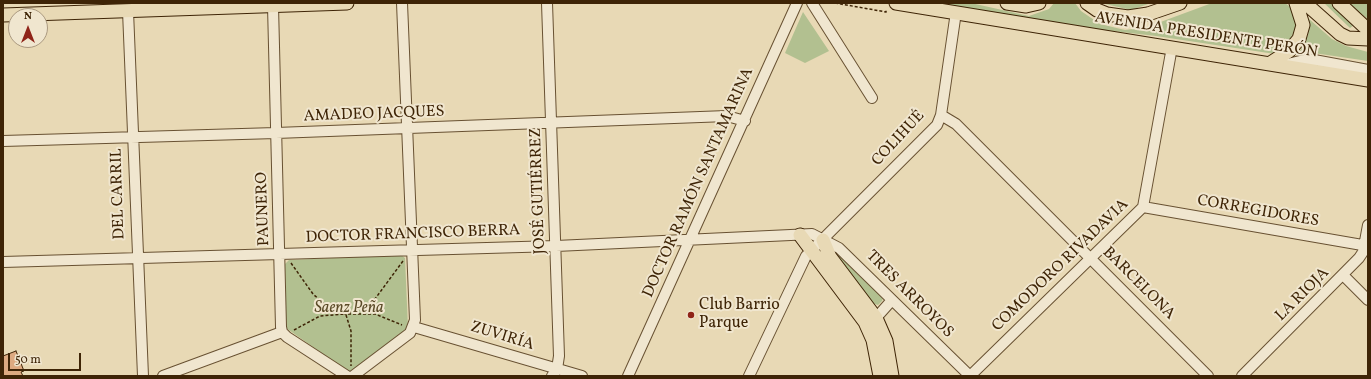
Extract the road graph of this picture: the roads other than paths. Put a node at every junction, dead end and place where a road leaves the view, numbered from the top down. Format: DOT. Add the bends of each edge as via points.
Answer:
graph roads {
  1 [pos="347,3"];
  2 [pos="402,3"];
  3 [pos="547,3"];
  4 [pos="797,3"];
  5 [pos="812,3"];
  6 [pos="1007,3"];
  7 [pos="1039,3"];
  8 [pos="1087,3"];
  9 [pos="1180,3"];
  10 [pos="1296,3"];
  11 [pos="1305,3"];
  12 [pos="1339,3"];
  13 [pos="891,5"];
  14 [pos="273,6"];
  15 [pos="128,11"];
  16 [pos="956,12"];
  17 [pos="3,15"];
  18 [pos="1368,30"];
  19 [pos="1348,38"];
  20 [pos="1368,39"];
  21 [pos="1368,45"];
  22 [pos="1172,47"];
  23 [pos="1274,65"];
  24 [pos="1368,70"];
  25 [pos="1368,80"];
  26 [pos="872,98"];
  27 [pos="941,115"];
  28 [pos="745,120"];
  29 [pos="551,123"];
  30 [pos="406,128"];
  31 [pos="276,133"];
  32 [pos="132,138"];
  33 [pos="3,141"];
  34 [pos="1143,207"];
  35 [pos="1368,225"];
  36 [pos="800,235"];
  37 [pos="690,240"];
  38 [pos="822,240"];
  39 [pos="556,246"];
  40 [pos="1366,246"];
  41 [pos="412,250"];
  42 [pos="813,250"];
  43 [pos="281,254"];
  44 [pos="1090,257"];
  45 [pos="137,258"];
  46 [pos="3,262"];
  47 [pos="1343,275"];
  48 [pos="892,300"];
  49 [pos="1368,300"];
  50 [pos="876,318"];
  51 [pos="414,327"];
  52 [pos="282,332"];
  53 [pos="554,373"];
  54 [pos="350,375"];
  55 [pos="143,376"];
  56 [pos="163,376"];
  57 [pos="582,376"];
  58 [pos="628,376"];
  59 [pos="749,376"];
  60 [pos="880,376"];
  61 [pos="892,376"];
  62 [pos="970,376"];
  63 [pos="1208,376"];
  64 [pos="1242,376"];
  1 -- 14 [label="main road"];
  2 -- 30 [label="street"];
  3 -- 29 [label="street, JOSÉ GUTIÉRREZ"];
  4 -- 28 [label="street, DOCTOR RAMÓN SANTAMARINA"];
  5 -- 26 [label="street"];
  6 -- 7 [label="main road" via="1029,6"];
  8 -- 9 [label="main road, AVENIDA PRESIDENTE PERÓN" via="1107,14 1128,17 1148,14"];
  10 -- 23 [label="main road" via="1303,25 1299,39"];
  11 -- 19 [label="main road, AVENIDA PRESIDENTE PERÓN"];
  12 -- 18 [label="main road"];
  13 -- 16 [label="main road, AVENIDA PRESIDENTE PERÓN"];
  14 -- 15 [label="main road"];
  14 -- 31 [label="street, PAUNERO"];
  15 -- 17 [label="main road"];
  15 -- 32 [label="street, DEL CARRIL"];
  16 -- 22 [label="main road, AVENIDA PRESIDENTE PERÓN"];
  16 -- 27 [label="street, COLIHUÉ"];
  19 -- 20 [label="main road"];
  19 -- 21 [label="street"];
  22 -- 23 [label="main road, AVENIDA PRESIDENTE PERÓN"];
  22 -- 34 [label="street, COMODORO RIVADAVIA"];
  23 -- 24 [label="street" via="1314,60"];
  23 -- 25 [label="main road, AVENIDA PRESIDENTE PERÓN"];
  27 -- 38 [label="street, COLIHUÉ" via="937,125"];
  27 -- 44 [label="street, BARCELONA" via="956,124"];
  28 -- 29 [label="street, AMADEO JACQUES" via="727,116"];
  28 -- 37 [label="street, DOCTOR RAMÓN SANTAMARINA"];
  29 -- 30 [label="street, AMADEO JACQUES"];
  29 -- 39 [label="street, JOSÉ GUTIÉRREZ"];
  30 -- 31 [label="street, AMADEO JACQUES"];
  30 -- 41 [label="street"];
  31 -- 32 [label="street, AMADEO JACQUES"];
  31 -- 43 [label="street, PAUNERO"];
  32 -- 33 [label="street, AMADEO JACQUES"];
  32 -- 45 [label="street, DEL CARRIL"];
  34 -- 40 [label="street, CORREGIDORES"];
  34 -- 44 [label="street, COMODORO RIVADAVIA"];
  35 -- 40 [label="street, LA RIOJA"];
  36 -- 37 [label="street, DOCTOR FRANCISCO BERRA"];
  36 -- 38 [label="street, DOCTOR FRANCISCO BERRA" via="812,234"];
  36 -- 42 [label="main road"];
  37 -- 39 [label="street, DOCTOR FRANCISCO BERRA"];
  37 -- 58 [label="street, DOCTOR RAMÓN SANTAMARINA"];
  38 -- 42 [label="street, COLIHUÉ"];
  38 -- 48 [label="street, TRES ARROYOS" via="839,248"];
  38 -- 50 [label="main road" via="830,257"];
  39 -- 41 [label="street, DOCTOR FRANCISCO BERRA"];
  39 -- 53 [label="street, JOSÉ GUTIÉRREZ" via="559,356"];
  40 -- 47 [label="street, LA RIOJA"];
  41 -- 43 [label="street, DOCTOR FRANCISCO BERRA"];
  41 -- 51 [label="street"];
  42 -- 59 [label="street, COLIHUÉ" via="802,261"];
  42 -- 60 [label="main road" via="868,325"];
  43 -- 45 [label="street, DOCTOR FRANCISCO BERRA"];
  43 -- 52 [label="street, PAUNERO"];
  44 -- 62 [label="street, COMODORO RIVADAVIA"];
  44 -- 63 [label="street, BARCELONA"];
  45 -- 46 [label="street, DOCTOR FRANCISCO BERRA"];
  45 -- 55 [label="street, DEL CARRIL"];
  47 -- 49 [label="street"];
  47 -- 64 [label="street, LA RIOJA"];
  48 -- 50 [label="street"];
  48 -- 62 [label="street, TRES ARROYOS"];
  50 -- 61 [label="main road" via="886,341"];
  51 -- 53 [label="street, ZUVIRÍA"];
  51 -- 54 [label="street" via="410,333"];
  52 -- 54 [label="street"];
  52 -- 56 [label="street"];
  53 -- 57 [label="street, ZUVIRÍA"];
}
